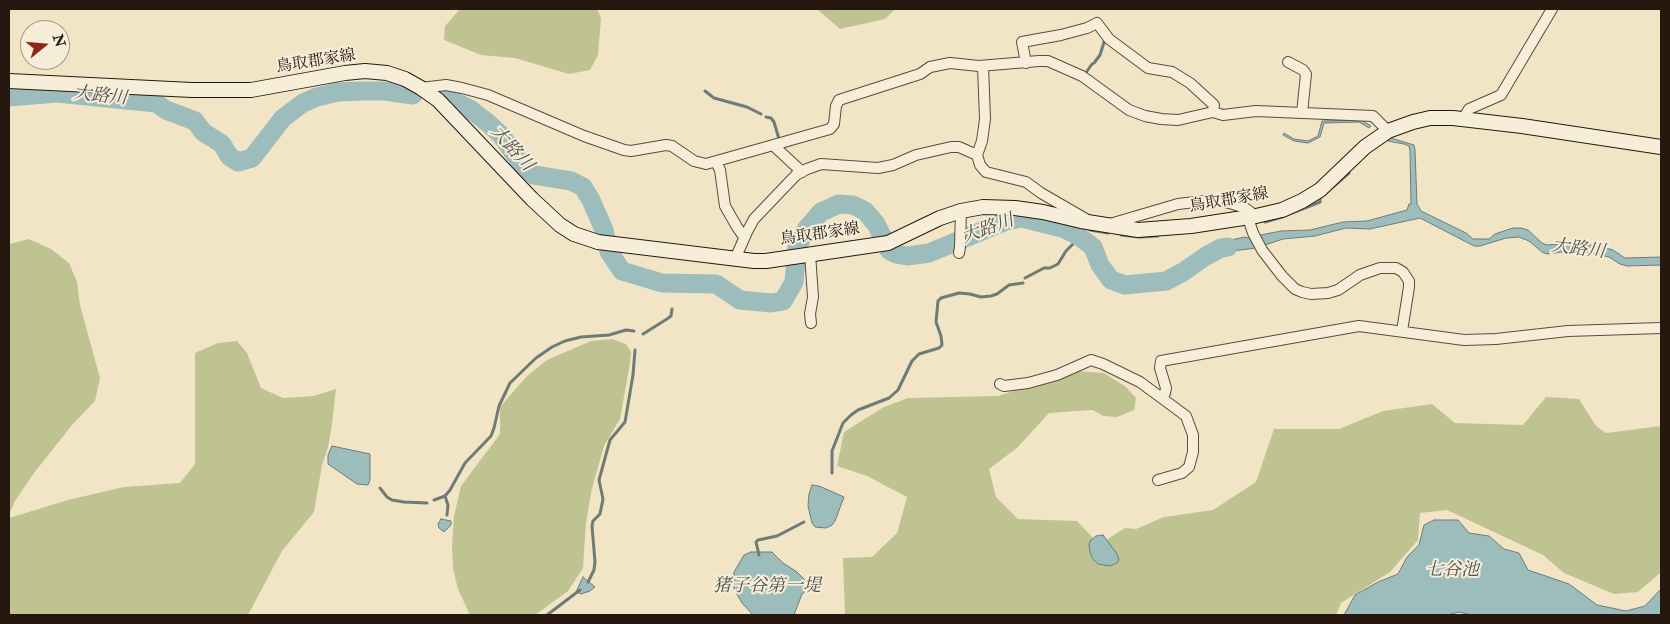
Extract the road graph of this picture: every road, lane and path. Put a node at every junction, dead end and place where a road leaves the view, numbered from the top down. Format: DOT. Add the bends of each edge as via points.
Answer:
graph roads {
  1 [pos="1552,9"];
  2 [pos="1026,62"];
  3 [pos="1288,62"];
  4 [pos="983,66"];
  5 [pos="9,81"];
  6 [pos="421,88"];
  7 [pos="1212,112"];
  8 [pos="1302,113"];
  9 [pos="1463,119"];
  10 [pos="1388,131"];
  11 [pos="773,145"];
  12 [pos="1661,147"];
  13 [pos="977,155"];
  14 [pos="716,162"];
  15 [pos="802,172"];
  16 [pos="961,211"];
  17 [pos="1252,217"];
  18 [pos="1100,224"];
  19 [pos="744,237"];
  20 [pos="959,253"];
  21 [pos="802,255"];
  22 [pos="736,259"];
  23 [pos="811,323"];
  24 [pos="1661,328"];
  25 [pos="1402,331"];
  26 [pos="1000,384"];
  27 [pos="1162,398"];
  28 [pos="1158,480"];
  1 -- 9 [label="street" via="1501,95 1469,108"];
  2 -- 4 [label="street"];
  2 -- 7 [label="street" via="1048,62 1082,76 1129,110 1145,116 1178,120"];
  2 -- 7 [label="street" via="1022,42 1060,35 1097,23 1109,38 1148,68 1172,72 1190,83 1214,105"];
  3 -- 8 [label="street" via="1306,74"];
  4 -- 11 [label="street" via="950,64 930,67 920,74 839,100 830,129"];
  4 -- 13 [label="street" via="985,120"];
  5 -- 6 [label="main road, 鳥取郡家線" via="251,90 365,72 387,73"];
  6 -- 14 [label="street" via="446,85 488,95 624,150 666,145 694,161"];
  6 -- 22 [label="main road, 鳥取郡家線" via="438,100 532,199 574,234 605,243"];
  7 -- 8 [label="street" via="1223,115"];
  8 -- 10 [label="street" via="1373,116"];
  9 -- 10 [label="main road, 鳥取郡家線" via="1430,118"];
  9 -- 12 [label="main road, 鳥取郡家線"];
  10 -- 17 [label="main road, 鳥取郡家線" via="1365,147 1320,190 1282,210"];
  11 -- 14 [label="street"];
  11 -- 15 [label="street"];
  13 -- 15 [label="street" via="951,147 893,166 821,164"];
  13 -- 18 [label="street" via="986,172 1026,182"];
  14 -- 19 [label="street" via="725,206"];
  15 -- 19 [label="street" via="754,219"];
  16 -- 18 [label="main road, 鳥取郡家線" via="983,207 1015,208"];
  16 -- 20 [label="street"];
  16 -- 21 [label="main road, 鳥取郡家線" via="883,244"];
  17 -- 18 [label="main road, 鳥取郡家線" via="1138,230"];
  17 -- 18 [label="street" via="1245,208 1212,200 1178,204"];
  17 -- 25 [label="street" via="1253,233 1262,250 1282,276 1302,292 1338,290 1360,275 1380,268 1396,268 1403,272 1409,287"];
  19 -- 22 [label="street"];
  21 -- 22 [label="main road, 鳥取郡家線" via="766,261"];
  21 -- 23 [label="street" via="813,297"];
  24 -- 25 [label="street" via="1568,331 1464,340"];
  25 -- 27 [label="street" via="1359,326 1166,359 1160,363 1166,388"];
  26 -- 27 [label="street" via="1028,383 1091,360 1140,382"];
  27 -- 28 [label="street" via="1186,416 1193,435 1193,452 1189,467 1182,473"];
}
